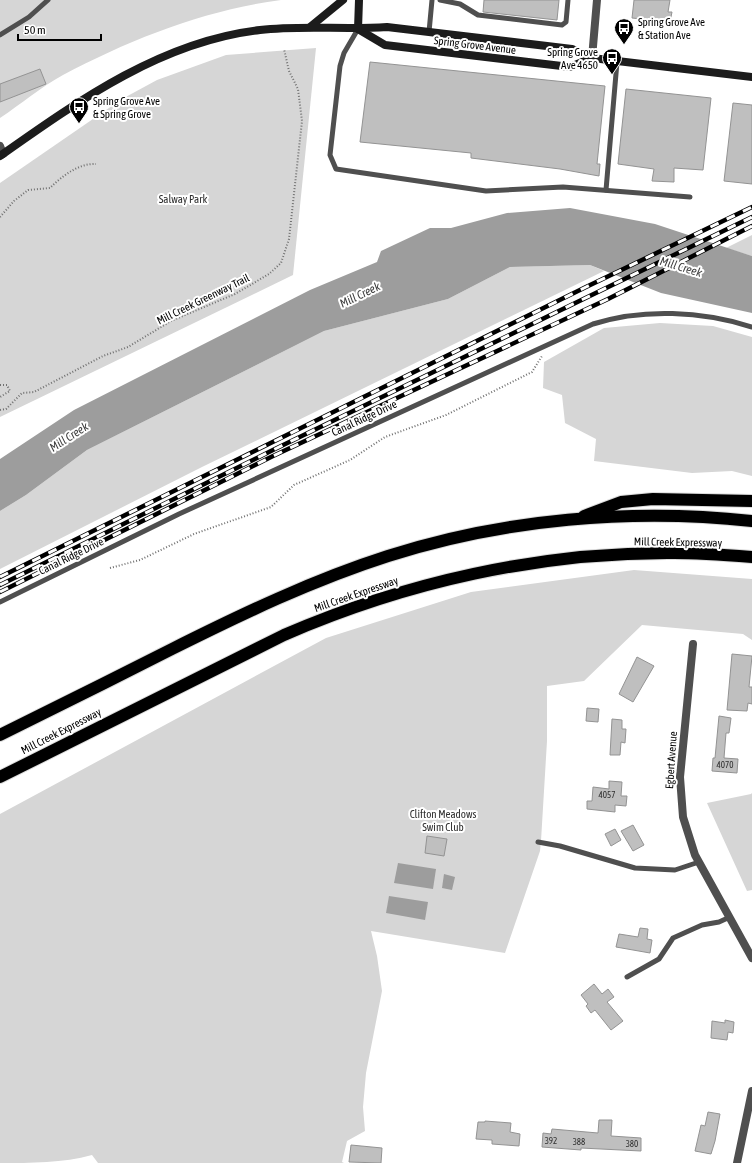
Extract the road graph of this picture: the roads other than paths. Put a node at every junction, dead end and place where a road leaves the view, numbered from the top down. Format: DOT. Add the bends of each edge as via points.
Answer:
graph roads {
  1 [pos="48,0"];
  2 [pos="343,0"];
  3 [pos="359,0"];
  4 [pos="432,0"];
  5 [pos="440,0"];
  6 [pos="568,0"];
  7 [pos="597,0"];
  8 [pos="310,27"];
  9 [pos="358,30"];
  10 [pos="429,32"];
  11 [pos="0,35"];
  12 [pos="592,58"];
  13 [pos="617,62"];
  14 [pos="752,77"];
  15 [pos="0,146"];
  16 [pos="2,155"];
  17 [pos="606,190"];
  18 [pos="690,197"];
  19 [pos="752,327"];
  20 [pos="752,501"];
  21 [pos="574,520"];
  22 [pos="752,521"];
  23 [pos="752,557"];
  24 [pos="0,602"];
  25 [pos="694,644"];
  26 [pos="0,735"];
  27 [pos="0,776"];
  28 [pos="538,842"];
  29 [pos="699,862"];
  30 [pos="730,917"];
  31 [pos="752,958"];
  32 [pos="627,977"];
  33 [pos="752,1091"];
  34 [pos="737,1163"];
  1 -- 11 [label="lane" via="29,17"];
  2 -- 8 [label="main road"];
  3 -- 9 [label="main road"];
  4 -- 10 [label="lane"];
  5 -- 6 [label="lane" via="460,4 478,15 562,25 566,22"];
  7 -- 12 [label="street"];
  8 -- 9 [label="main road, Spring Grove Avenue"];
  8 -- 16 [label="main road, Spring Grove Avenue" via="258,30 223,36 156,59 123,76"];
  9 -- 10 [label="main road, Spring Grove Avenue" via="387,28"];
  9 -- 12 [label="main road, Spring Grove Avenue" via="385,45 570,66"];
  9 -- 17 [label="lane" via="344,53 340,66 330,155 336,169 486,191 564,187"];
  10 -- 12 [label="main road, Spring Grove Avenue" via="572,49"];
  12 -- 13 [label="main road, Spring Grove Avenue"];
  13 -- 14 [label="main road, Spring Grove Avenue"];
  13 -- 17 [label="lane"];
  15 -- 16 [label="street"];
  17 -- 18 [label="lane"];
  19 -- 24 [label="lane, Canal Ridge Drive" via="699,315 648,315 608,320 547,344 186,511"];
  20 -- 21 [label="highway" via="660,499 620,502"];
  21 -- 22 [label="highway" via="636,516"];
  21 -- 26 [label="highway" via="511,527 448,540 330,576 254,608"];
  23 -- 27 [label="highway, Mill Creek Expressway" via="674,553 587,556 522,564 401,592 328,616 277,638"];
  25 -- 29 [label="street, Egbert Avenue" via="680,797 688,837"];
  28 -- 29 [label="lane" via="635,868 675,870"];
  29 -- 30 [label="street, Egbert Avenue"];
  30 -- 31 [label="street, Egbert Avenue"];
  30 -- 32 [label="lane" via="673,938 659,959"];
  33 -- 34 [label="street"];
}
